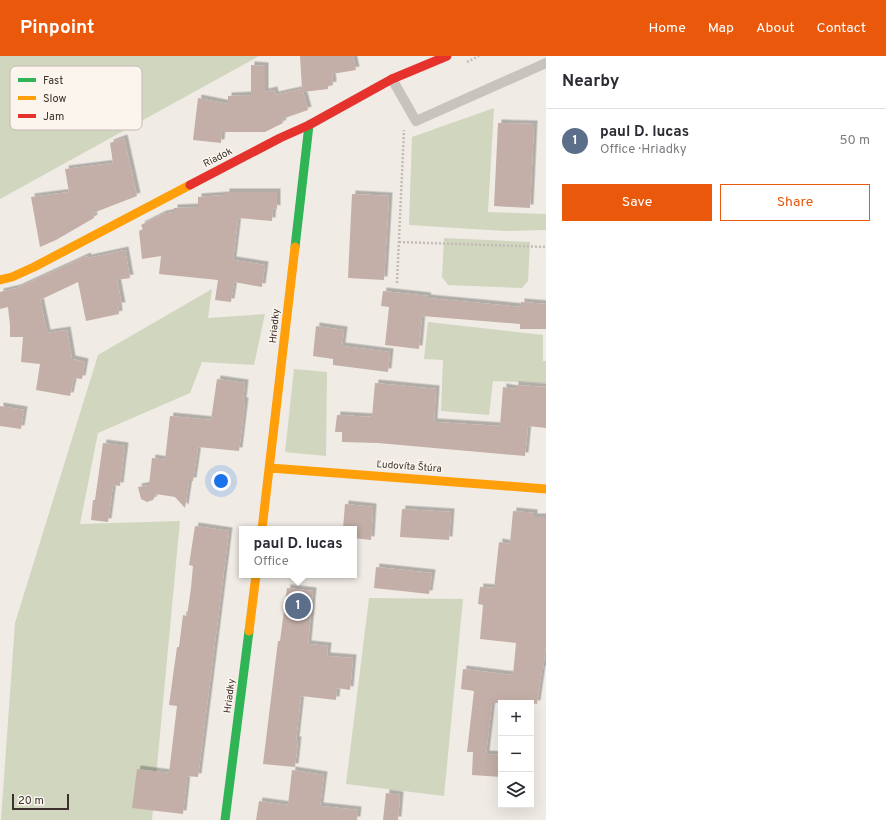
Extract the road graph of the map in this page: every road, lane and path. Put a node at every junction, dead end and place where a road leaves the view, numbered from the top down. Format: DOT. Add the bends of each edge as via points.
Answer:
graph roads {
  1 [pos="447,56"];
  2 [pos="546,63"];
  3 [pos="392,79"];
  4 [pos="308,125"];
  5 [pos="404,129"];
  6 [pos="399,242"];
  7 [pos="546,247"];
  8 [pos="0,280"];
  9 [pos="397,283"];
  10 [pos="270,468"];
  11 [pos="546,489"];
  12 [pos="262,526"];
  13 [pos="256,578"];
  14 [pos="225,820"];
  1 -- 3 [label="street, Riadok"];
  2 -- 3 [label="lane" via="416,121"];
  3 -- 4 [label="street, Riadok"];
  4 -- 8 [label="street, Riadok" via="34,267"];
  4 -- 10 [label="street, Hriadky"];
  5 -- 6 [label="path"];
  6 -- 7 [label="path"];
  6 -- 9 [label="path"];
  10 -- 11 [label="street, Ľudovíta Štúra"];
  10 -- 12 [label="street, Hriadky"];
  13 -- 14 [label="street, Hriadky"];
}
